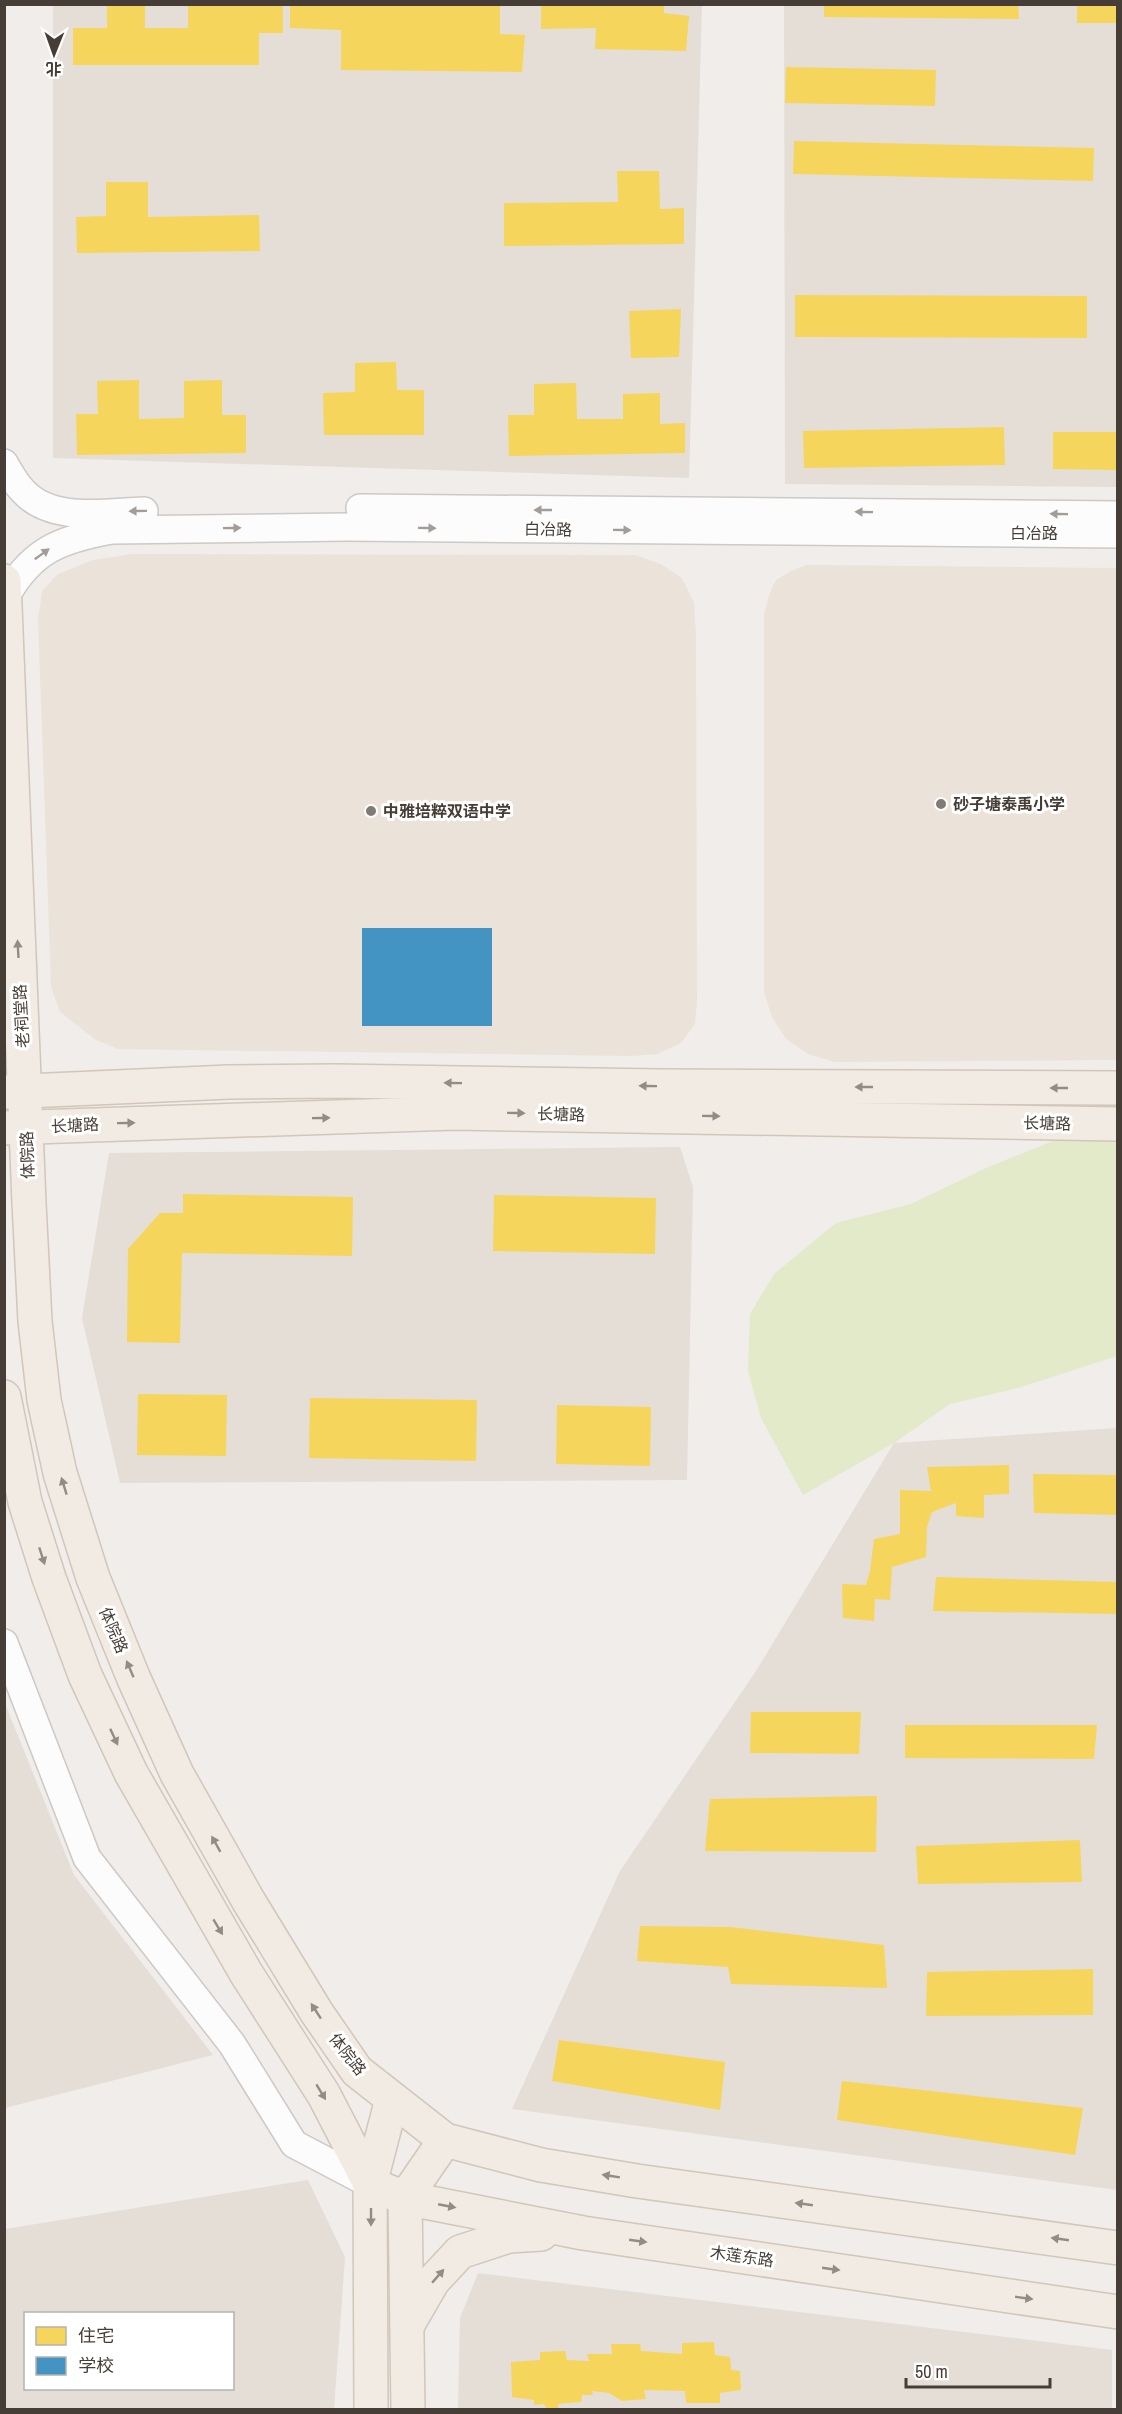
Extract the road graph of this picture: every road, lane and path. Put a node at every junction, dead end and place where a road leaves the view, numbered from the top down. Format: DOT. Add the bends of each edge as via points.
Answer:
graph roads {
  1 [pos="4,463"];
  2 [pos="1118,515"];
  3 [pos="1118,534"];
  4 [pos="4,581"];
  5 [pos="5,598"];
  6 [pos="1118,1088"];
  7 [pos="15,1092"];
  8 [pos="1118,1124"];
  9 [pos="15,1128"];
  10 [pos="4,1398"];
  11 [pos="4,1643"];
  12 [pos="392,2098"];
  13 [pos="446,2140"];
  14 [pos="370,2184"];
  15 [pos="405,2198"];
  16 [pos="583,2232"];
  17 [pos="1118,2248"];
  18 [pos="1118,2312"];
  19 [pos="407,2326"];
  20 [pos="371,2409"];
  21 [pos="408,2409"];
  2 -- 1 [label="street, 白冶路, one-way" via="346,508 83,513 41,505 24,492"];
  5 -- 3 [label="street, 白冶路, one-way" via="17,576 48,549 80,536 112,530 346,527"];
  4 -- 5 [label="main road, 老祠堂路"];
  7 -- 5 [label="main road, 老祠堂路, one-way"];
  6 -- 7 [label="main road, 长塘路, one-way" via="323,1081"];
  7 -- 9 [label="main road, 体院路"];
  9 -- 8 [label="main road, 长塘路, one-way" via="454,1113"];
  12 -- 9 [label="main road, 体院路, one-way" via="357,2071 248,1900 177,1774 93,1578 60,1473 44,1400"];
  10 -- 14 [label="main road, one-way" via="25,1502 49,1578 85,1675 126,1764 176,1856 324,2096"];
  11 -- 14 [label="street" via="87,1858 232,2044 294,2144"];
  12 -- 13 [label="main road, 体院路"];
  12 -- 14 [label="main road"];
  13 -- 15 [label="main road"];
  17 -- 13 [label="main road, one-way" via="636,2181 541,2165"];
  14 -- 15 [label="main road, 木莲东路"];
  14 -- 20 [label="main road, one-way"];
  15 -- 16 [label="main road, 木莲东路, one-way"];
  15 -- 19 [label="main road"];
  16 -- 18 [label="main road, 木莲东路, one-way"];
  19 -- 16 [label="main road, one-way" via="433,2282 460,2252 509,2236"];
  19 -- 21 [label="main road"];
}
